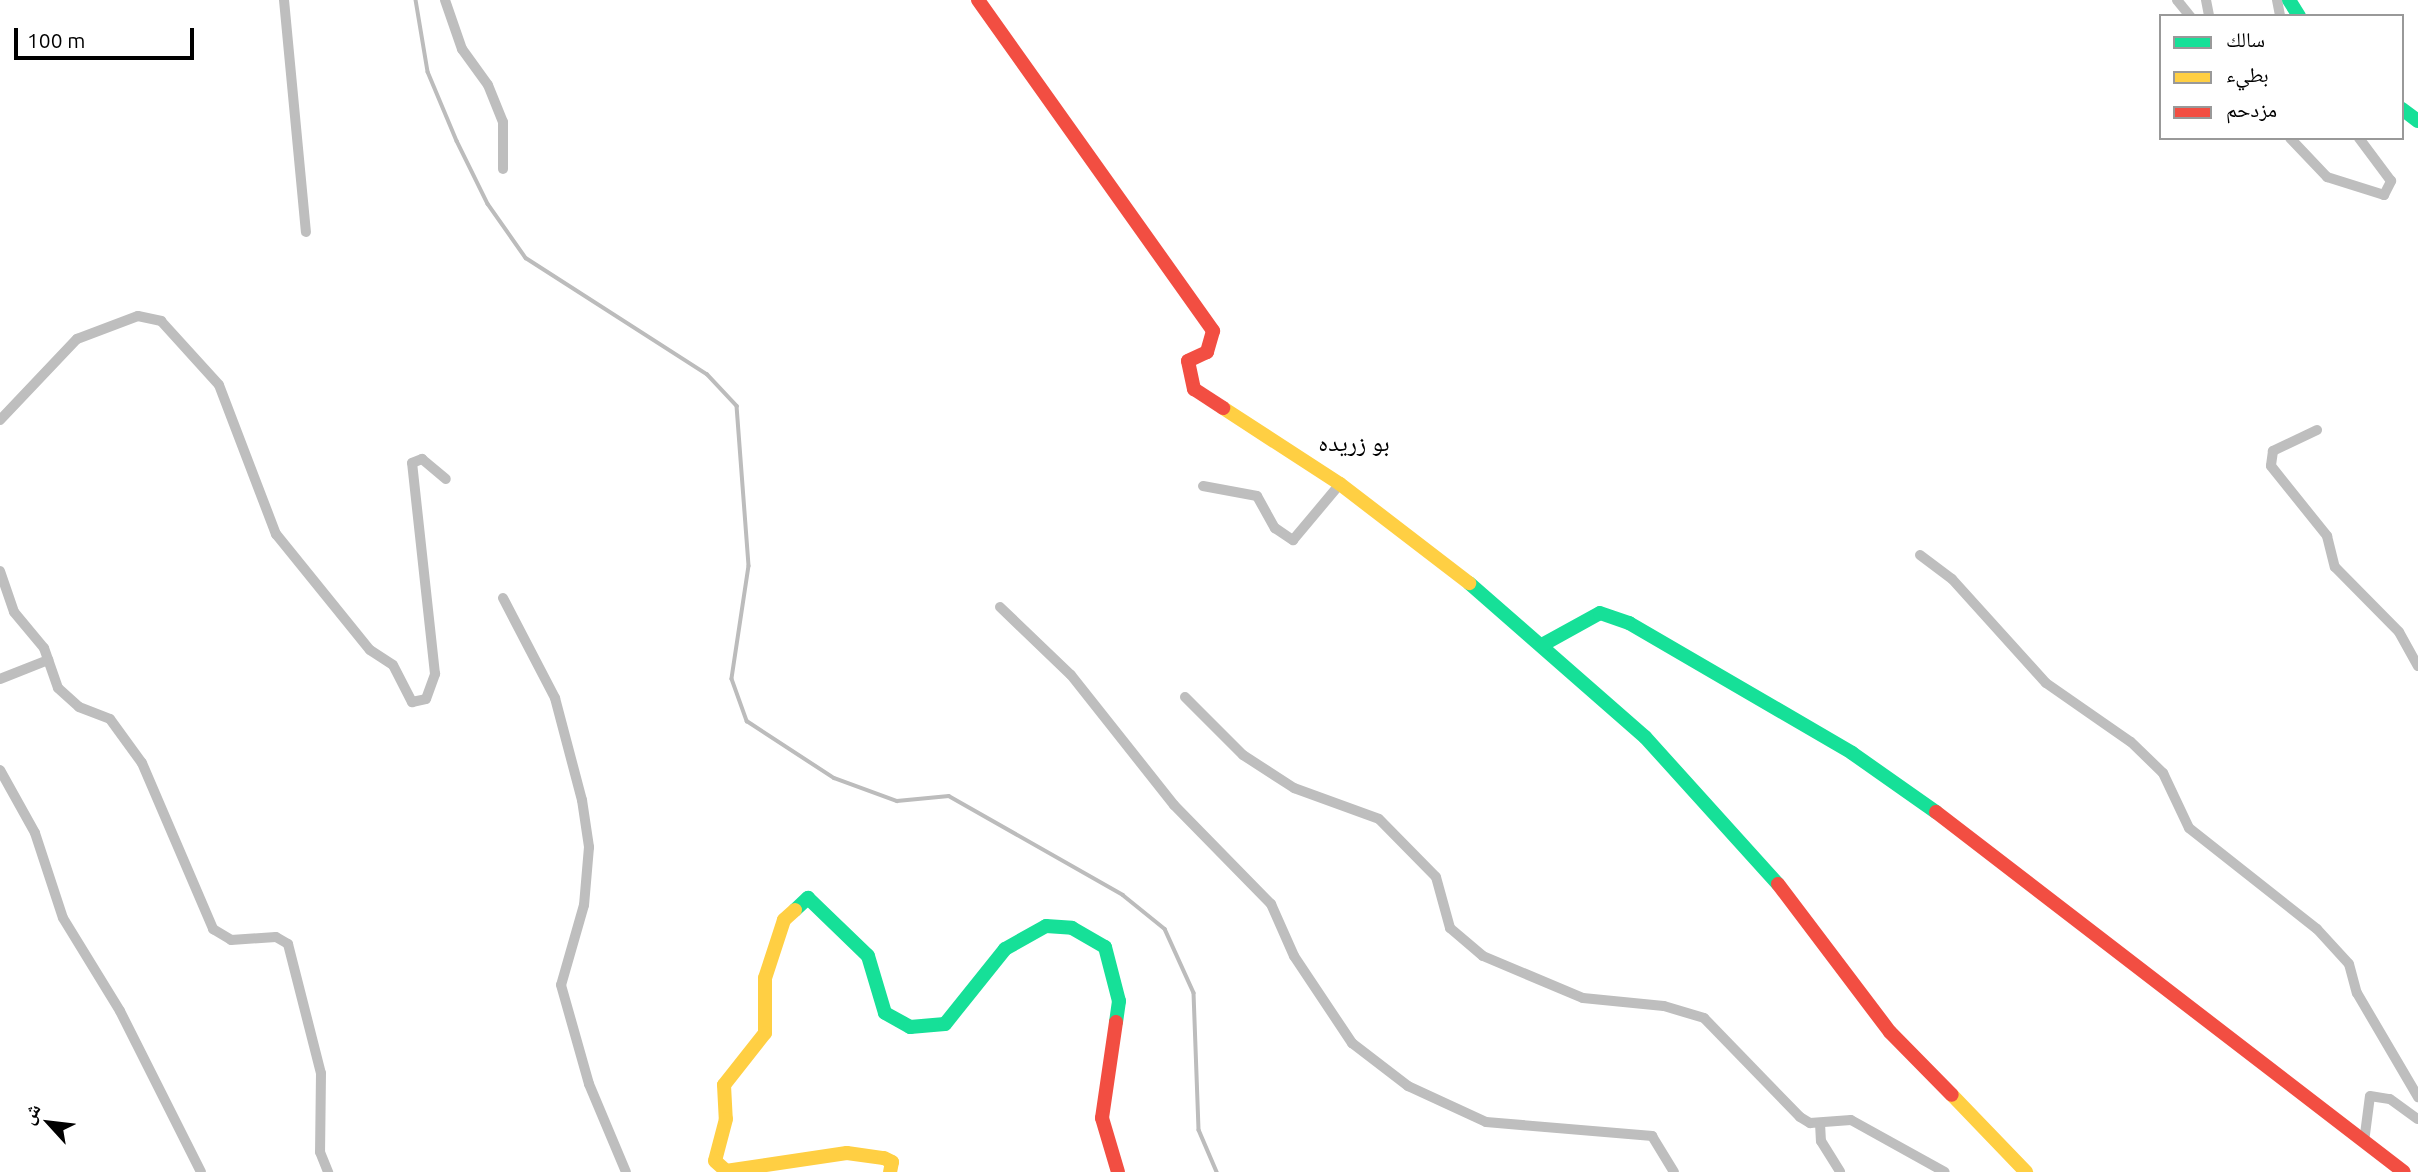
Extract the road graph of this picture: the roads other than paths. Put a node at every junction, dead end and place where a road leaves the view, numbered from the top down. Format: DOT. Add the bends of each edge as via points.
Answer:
graph roads {
  1 [pos="284,0"];
  2 [pos="445,0"];
  3 [pos="978,0"];
  4 [pos="2177,0"];
  5 [pos="2188,14"];
  6 [pos="2292,140"];
  7 [pos="2360,140"];
  8 [pos="503,169"];
  9 [pos="306,232"];
  10 [pos="0,420"];
  11 [pos="2317,430"];
  12 [pos="446,479"];
  13 [pos="1340,484"];
  14 [pos="1203,486"];
  15 [pos="1920,555"];
  16 [pos="0,571"];
  17 [pos="503,598"];
  18 [pos="1000,607"];
  19 [pos="1542,645"];
  20 [pos="48,660"];
  21 [pos="2418,666"];
  22 [pos="0,679"];
  23 [pos="1185,697"];
  24 [pos="0,770"];
  25 [pos="4,784"];
  26 [pos="2418,1097"];
  27 [pos="2418,1119"];
  28 [pos="1819,1123"];
  29 [pos="2364,1142"];
  30 [pos="201,1172"];
  31 [pos="328,1172"];
  32 [pos="626,1172"];
  33 [pos="890,1172"];
  34 [pos="1118,1172"];
  35 [pos="1674,1172"];
  36 [pos="1840,1172"];
  37 [pos="1945,1172"];
  38 [pos="2026,1172"];
  39 [pos="2404,1172"];
  1 -- 9 [label="street"];
  2 -- 8 [label="street" via="462,49 488,85 503,122"];
  3 -- 13 [label="street" via="1158,261 1213,331 1206,352 1188,361 1194,389"];
  4 -- 5 [label="street"];
  6 -- 7 [label="street" via="2327,177 2384,195 2391,181"];
  10 -- 12 [label="street" via="77,339 138,316 161,321 219,386 276,534 370,650 393,665 411,702 426,699 435,674 412,463 422,459"];
  11 -- 21 [label="street" via="2273,451 2271,466 2328,536 2335,567 2399,632"];
  13 -- 14 [label="street" via="1293,540 1275,528 1257,496"];
  13 -- 19 [label="street"];
  15 -- 26 [label="street" via="1952,579 2046,683 2131,742 2163,774 2189,828 2317,929 2349,964 2357,993"];
  16 -- 20 [label="street" via="14,612"];
  17 -- 32 [label="street" via="555,698 582,800 589,847 584,905 561,985 589,1084"];
  18 -- 35 [label="street" via="1071,675 1174,805 1271,904 1294,956 1352,1043 1408,1086 1486,1122 1652,1136"];
  19 -- 29 [label="street" via="1600,613 1863,759"];
  19 -- 38 [label="street" via="1645,737 1775,880 1890,1032"];
  20 -- 22 [label="street"];
  20 -- 31 [label="street" via="58,688 79,707 110,719 142,763 213,929 231,940 276,937 288,944 321,1073 320,1152"];
  23 -- 28 [label="street" via="1244,755 1294,789 1379,818 1436,877 1450,928 1483,956 1583,998 1664,1006 1704,1018 1800,1117"];
  24 -- 25 [label="street"];
  25 -- 30 [label="street" via="35,833 63,918 120,1011"];
  27 -- 29 [label="street" via="2390,1099 2370,1096"];
  28 -- 36 [label="street" via="1821,1141"];
  28 -- 37 [label="street" via="1851,1120"];
  29 -- 39 [label="street"];
  33 -- 34 [label="street" via="892,1162 884,1158 846,1153 726,1171 715,1161 726,1119 724,1085 765,1033 765,978 773,949 794,904 808,898 868,956 886,1013 911,1027 945,1024 1005,949 1046,926 1072,928 1105,947 1119,1000 1101,1118"];
}
